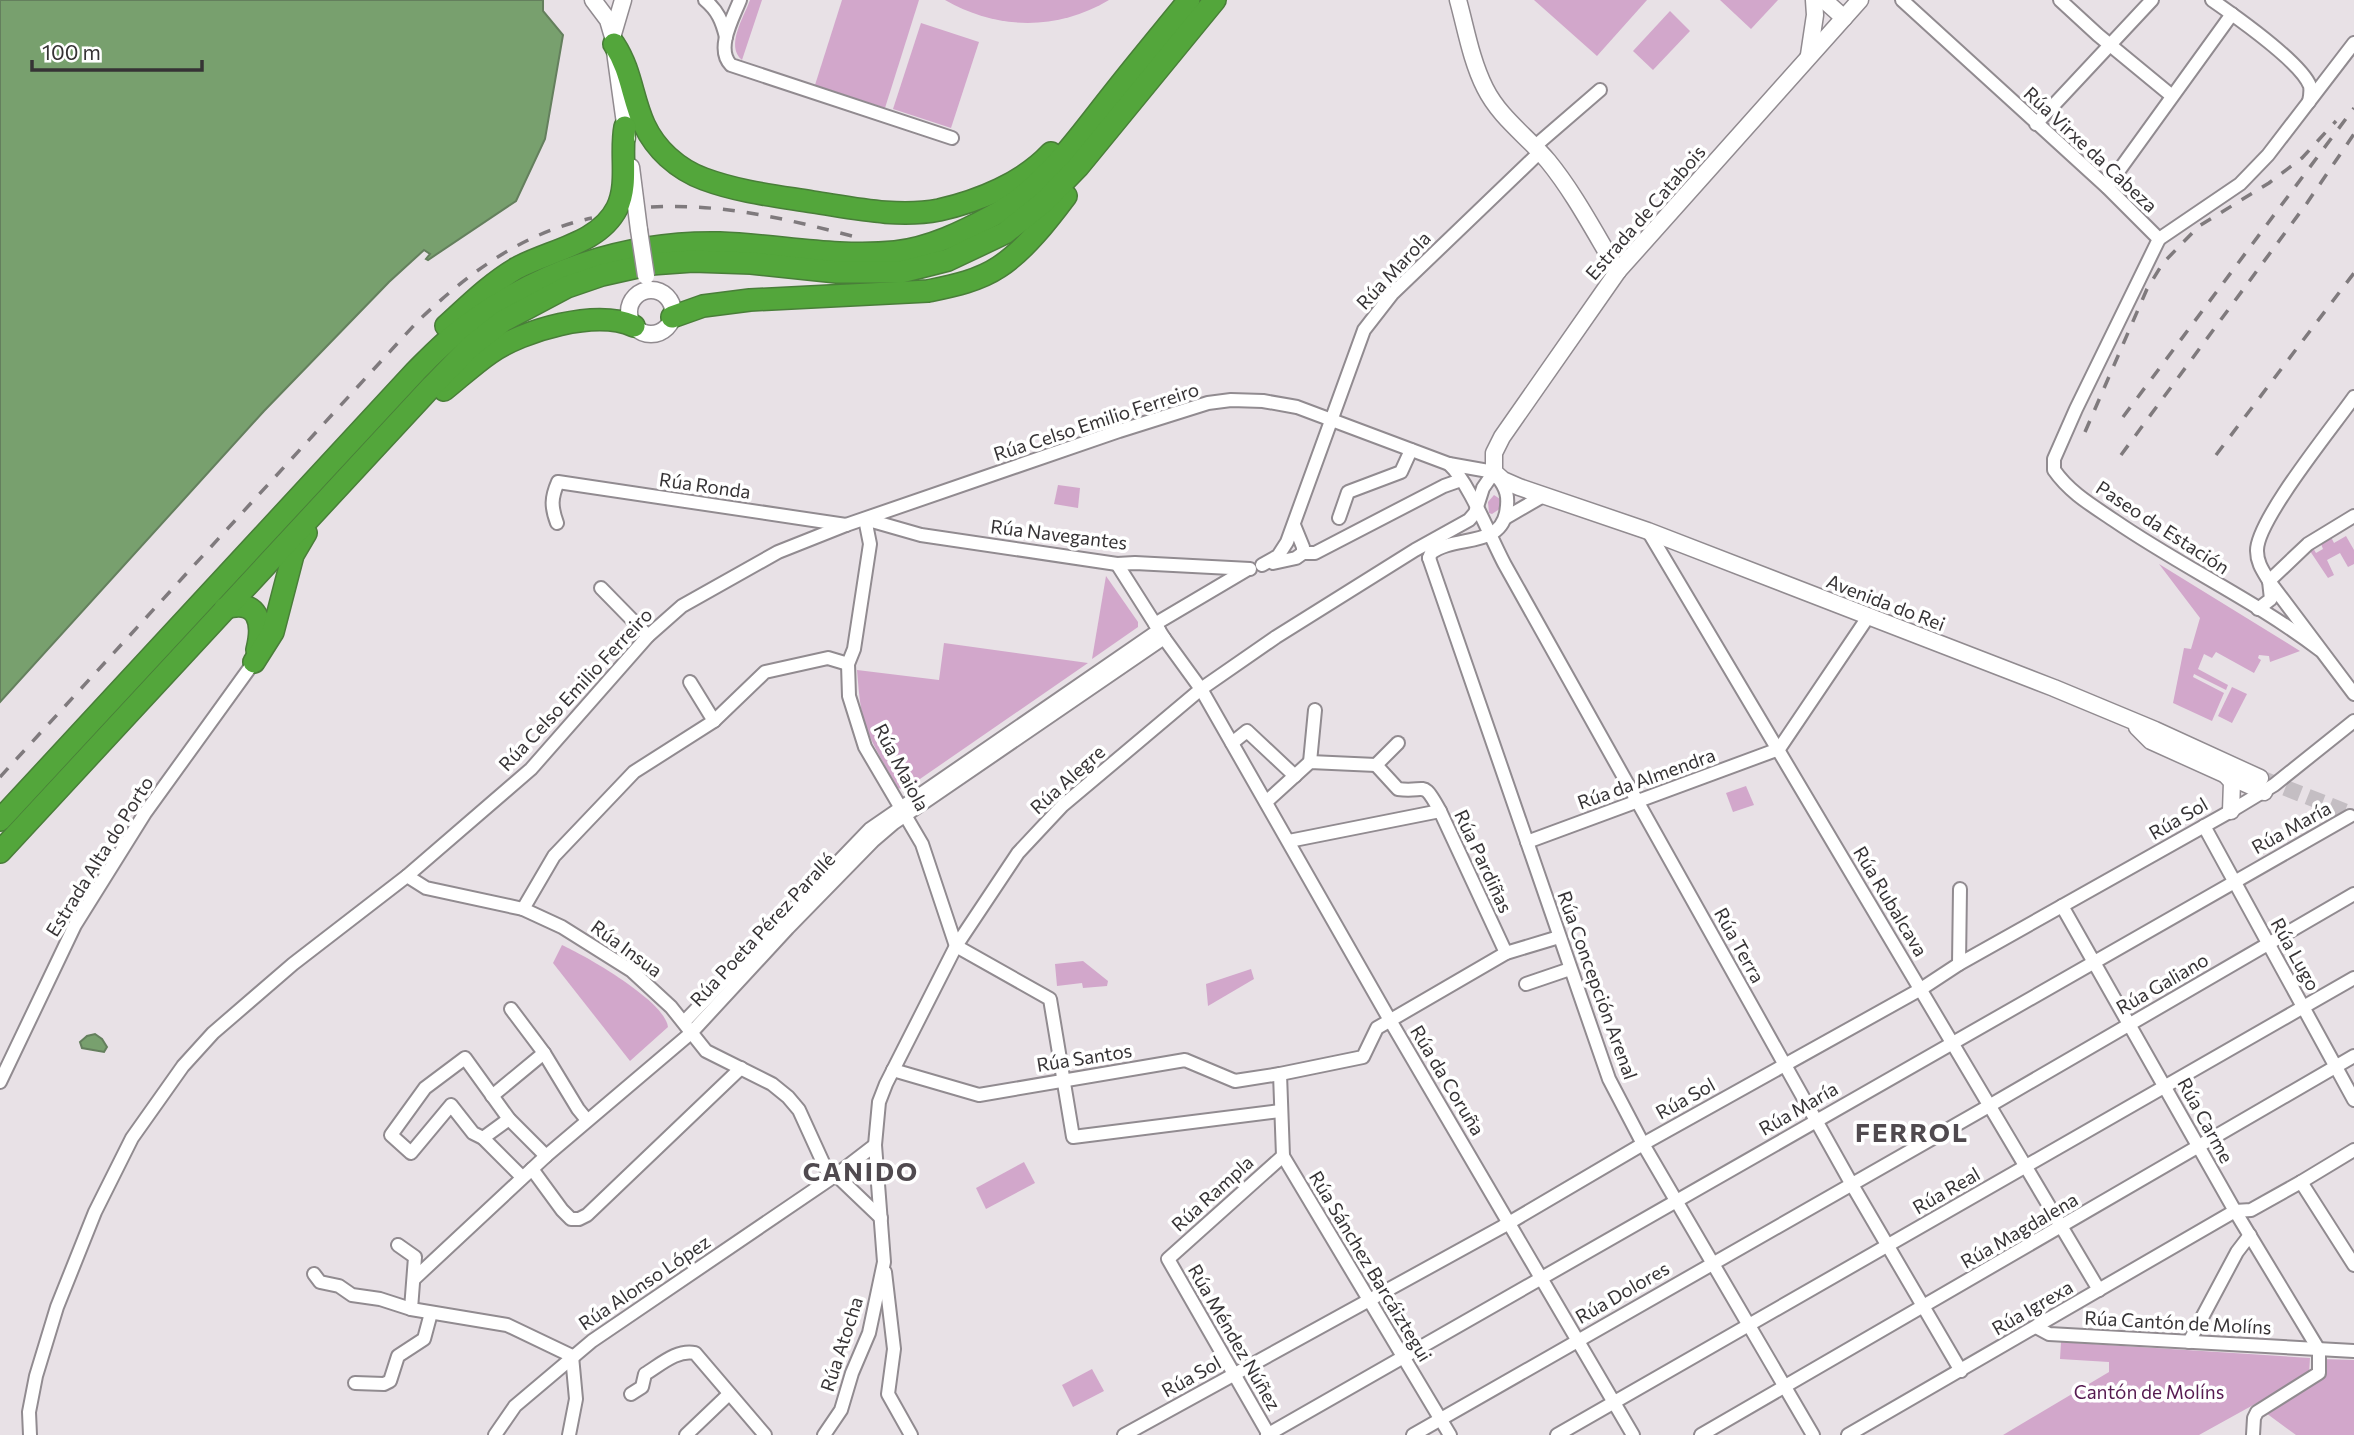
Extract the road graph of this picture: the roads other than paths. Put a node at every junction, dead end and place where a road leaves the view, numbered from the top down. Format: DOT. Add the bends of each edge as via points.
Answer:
graph roads {
  1 [pos="623,0"];
  2 [pos="705,0"];
  3 [pos="1189,0"];
  4 [pos="1215,0"];
  5 [pos="1458,0"];
  6 [pos="1824,0"];
  7 [pos="1860,0"];
  8 [pos="1902,0"];
  9 [pos="1911,0"];
  10 [pos="2060,0"];
  11 [pos="2152,0"];
  12 [pos="2212,0"];
  13 [pos="595,1"];
  14 [pos="736,1"];
  15 [pos="1815,8"];
  16 [pos="1916,14"];
  17 [pos="2232,14"];
  18 [pos="1844,18"];
  19 [pos="1832,31"];
  20 [pos="726,37"];
  21 [pos="613,40"];
  22 [pos="2354,43"];
  23 [pos="2112,44"];
  24 [pos="1808,58"];
  25 [pos="1120,85"];
  26 [pos="1145,85"];
  27 [pos="1600,90"];
  28 [pos="2172,96"];
  29 [pos="2309,103"];
  30 [pos="2036,124"];
  31 [pos="625,128"];
  32 [pos="952,138"];
  33 [pos="1537,149"];
  34 [pos="2107,187"];
  35 [pos="2159,239"];
  36 [pos="1618,271"];
  37 [pos="647,283"];
  38 [pos="672,317"];
  39 [pos="634,326"];
  40 [pos="2354,397"];
  41 [pos="1331,420"];
  42 [pos="394,427"];
  43 [pos="1411,450"];
  44 [pos="1449,464"];
  45 [pos="2054,470"];
  46 [pos="1494,472"];
  47 [pos="1461,480"];
  48 [pos="312,482"];
  49 [pos="1543,496"];
  50 [pos="324,502"];
  51 [pos="1477,507"];
  52 [pos="2354,516"];
  53 [pos="1339,518"];
  54 [pos="1504,518"];
  55 [pos="865,519"];
  56 [pos="557,523"];
  57 [pos="846,525"];
  58 [pos="1648,531"];
  59 [pos="1491,535"];
  60 [pos="1293,549"];
  61 [pos="1415,550"];
  62 [pos="1429,558"];
  63 [pos="1117,564"];
  64 [pos="1256,567"];
  65 [pos="2269,581"];
  66 [pos="601,588"];
  67 [pos="225,608"];
  68 [pos="2258,609"];
  69 [pos="1868,617"];
  70 [pos="1159,630"];
  71 [pos="648,636"];
  72 [pos="2320,650"];
  73 [pos="254,662"];
  74 [pos="848,664"];
  75 [pos="690,682"];
  76 [pos="1201,688"];
  77 [pos="2354,694"];
  78 [pos="1315,710"];
  79 [pos="2354,721"];
  80 [pos="715,722"];
  81 [pos="2135,722"];
  82 [pos="1232,743"];
  83 [pos="1398,743"];
  84 [pos="1779,749"];
  85 [pos="1310,762"];
  86 [pos="1376,765"];
  87 [pos="2225,774"];
  88 [pos="1295,776"];
  89 [pos="2262,785"];
  90 [pos="1266,802"];
  91 [pos="1638,802"];
  92 [pos="1440,811"];
  93 [pos="2231,811"];
  94 [pos="903,812"];
  95 [pos="2350,816"];
  96 [pos="0,820"];
  97 [pos="2204,826"];
  98 [pos="1289,841"];
  99 [pos="1527,842"];
  100 [pos="0,852"];
  101 [pos="407,876"];
  102 [pos="2234,881"];
  103 [pos="1960,889"];
  104 [pos="2354,894"];
  105 [pos="2063,906"];
  106 [pos="523,909"];
  107 [pos="1559,937"];
  108 [pos="2269,944"];
  109 [pos="956,946"];
  110 [pos="1506,953"];
  111 [pos="2094,961"];
  112 [pos="1959,964"];
  113 [pos="1570,969"];
  114 [pos="2354,978"];
  115 [pos="1526,984"];
  116 [pos="1921,989"];
  117 [pos="2303,1007"];
  118 [pos="511,1009"];
  119 [pos="1391,1021"];
  120 [pos="684,1022"];
  121 [pos="2130,1025"];
  122 [pos="691,1033"];
  123 [pos="1952,1042"];
  124 [pos="544,1053"];
  125 [pos="2354,1056"];
  126 [pos="1786,1065"];
  127 [pos="2336,1067"];
  128 [pos="741,1068"];
  129 [pos="893,1070"];
  130 [pos="1280,1074"];
  131 [pos="1063,1080"];
  132 [pos="0,1083"];
  133 [pos="2165,1087"];
  134 [pos="492,1096"];
  135 [pos="2354,1100"];
  136 [pos="1989,1106"];
  137 [pos="1280,1111"];
  138 [pos="509,1119"];
  139 [pos="587,1120"];
  140 [pos="1816,1120"];
  141 [pos="483,1138"];
  142 [pos="1643,1144"];
  143 [pos="875,1146"];
  144 [pos="2199,1147"];
  145 [pos="2354,1150"];
  146 [pos="546,1156"];
  147 [pos="1283,1156"];
  148 [pos="2025,1167"];
  149 [pos="527,1173"];
  150 [pos="833,1177"];
  151 [pos="2301,1182"];
  152 [pos="1850,1183"];
  153 [pos="1677,1201"];
  154 [pos="2235,1211"];
  155 [pos="881,1217"];
  156 [pos="1510,1222"];
  157 [pos="2062,1228"];
  158 [pos="2250,1235"];
  159 [pos="398,1245"];
  160 [pos="1888,1246"];
  161 [pos="1168,1259"];
  162 [pos="884,1262"];
  163 [pos="1713,1262"];
  164 [pos="2354,1265"];
  165 [pos="314,1274"];
  166 [pos="1541,1278"];
  167 [pos="414,1279"];
  168 [pos="2099,1290"];
  169 [pos="1370,1300"];
  170 [pos="1923,1307"];
  171 [pos="411,1309"];
  172 [pos="431,1313"];
  173 [pos="1750,1325"];
  174 [pos="2036,1327"];
  175 [pos="1577,1340"];
  176 [pos="2189,1342"];
  177 [pos="2319,1350"];
  178 [pos="2354,1351"];
  179 [pos="572,1356"];
  180 [pos="1404,1357"];
  181 [pos="1961,1371"];
  182 [pos="1235,1375"];
  183 [pos="355,1383"];
  184 [pos="1786,1386"];
  185 [pos="631,1394"];
  186 [pos="729,1394"];
  187 [pos="1614,1403"];
  188 [pos="1440,1419"];
  189 [pos="30,1435"];
  190 [pos="495,1435"];
  191 [pos="569,1435"];
  192 [pos="686,1435"];
  193 [pos="765,1435"];
  194 [pos="824,1435"];
  195 [pos="911,1435"];
  196 [pos="1124,1435"];
  197 [pos="1269,1435"];
  198 [pos="1413,1435"];
  199 [pos="1450,1435"];
  200 [pos="1557,1435"];
  201 [pos="1633,1435"];
  202 [pos="1701,1435"];
  203 [pos="1813,1435"];
  204 [pos="1848,1435"];
  205 [pos="2253,1435"];
  1 -- 13 [label="main road" via="610,5"];
  1 -- 21 [label="main road"];
  2 -- 20 [label="street" via="722,20"];
  3 -- 25 [label="highway"];
  4 -- 26 [label="highway"];
  5 -- 33 [label="main road" via="1485,87 1502,116"];
  6 -- 18 [label="main road"];
  7 -- 18 [label="main road, Estrada de Catabois"];
  8 -- 16 [label="street, Rúa Virxe da Cabeza"];
  9 -- 16 [label="street"];
  10 -- 23 [label="street"];
  11 -- 23 [label="street"];
  12 -- 17 [label="street"];
  13 -- 21 [label="main road" via="608,20"];
  14 -- 20 [label="street"];
  15 -- 19 [label="main road" via="1824,27"];
  15 -- 24 [label="main road"];
  16 -- 30 [label="street, Rúa Virxe da Cabeza"];
  17 -- 28 [label="street"];
  17 -- 29 [label="street" via="2304,76 2311,89"];
  18 -- 19 [label="main road, Estrada de Catabois"];
  19 -- 24 [label="main road, Estrada de Catabois"];
  20 -- 32 [label="street" via="731,65"];
  21 -- 25 [label="highway" via="625,63 642,121 653,141 681,167 745,191 897,213 937,210 1007,185 1041,163"];
  21 -- 31 [label="main road"];
  22 -- 29 [label="street"];
  23 -- 28 [label="street"];
  23 -- 30 [label="street"];
  24 -- 36 [label="main road, Estrada de Catabois"];
  25 -- 48 [label="highway" via="1038,184 997,214 947,239 896,252 854,253 679,244 600,257 534,282 461,329"];
  26 -- 38 [label="highway" via="1125,119 1023,246 1000,266 976,278 928,291 703,306"];
  26 -- 42 [label="highway" via="1045,201 1005,233 948,260 901,272 693,261 602,275 503,321 470,347"];
  27 -- 33 [label="street, Rúa Marola"];
  28 -- 34 [label="street"];
  29 -- 35 [label="street" via="2239,184"];
  30 -- 34 [label="street, Rúa Virxe da Cabeza"];
  31 -- 37 [label="main road, bridge"];
  31 -- 48 [label="highway" via="623,187 609,220 583,239 517,268 478,297 397,376"];
  33 -- 36 [label="main road"];
  33 -- 41 [label="street, Rúa Marola" via="1392,294 1364,330"];
  34 -- 35 [label="street, Rúa Virxe da Cabeza"];
  35 -- 45 [label="street, Rúa Virxe da Cabeza" via="2076,409 2054,459"];
  36 -- 46 [label="main road, Estrada de Catabois" via="1502,437 1494,453"];
  37 -- 38 [label="main road" via="667,297"];
  37 -- 39 [label="main road" via="631,301 628,314"];
  38 -- 39 [label="main road" via="665,329 652,334"];
  39 -- 42 [label="highway" via="596,321 532,333 492,352"];
  40 -- 65 [label="street" via="2272,510 2260,535 2258,564"];
  41 -- 43 [label="street, Rúa Celso Emilio Ferreiro"];
  41 -- 55 [label="street, Rúa Celso Emilio Ferreiro" via="1263,401 1208,403"];
  41 -- 60 [label="street, Rúa Marola" via="1294,525"];
  42 -- 50 [label="highway"];
  43 -- 44 [label="street, Rúa Celso Emilio Ferreiro"];
  43 -- 53 [label="street" via="1401,472 1349,492"];
  44 -- 46 [label="street, Rúa Celso Emilio Ferreiro"];
  44 -- 47 [label="street"];
  45 -- 68 [label="street, Paseo da Estación" via="2071,491 2154,549"];
  46 -- 49 [label="main road, Avenida do Rei"];
  46 -- 51 [label="street"];
  46 -- 54 [label="street" via="1508,494"];
  47 -- 51 [label="street"];
  47 -- 60 [label="street, Rúa Navegantes" via="1315,553"];
  48 -- 96 [label="highway"];
  49 -- 54 [label="street"];
  49 -- 58 [label="main road, Avenida do Rei"];
  50 -- 67 [label="highway"];
  50 -- 73 [label="highway" via="293,555 273,632"];
  51 -- 59 [label="street, Rúa Terra"];
  51 -- 61 [label="street, Rúa Alegre" via="1469,520"];
  52 -- 65 [label="street" via="2308,544"];
  54 -- 59 [label="street"];
  55 -- 57 [label="street, Rúa Celso Emilio Ferreiro"];
  55 -- 63 [label="street, Rúa Navegantes" via="921,535"];
  55 -- 74 [label="street, Rúa Maiola" via="870,544"];
  56 -- 57 [label="street, Rúa Ronda" via="552,499 558,482"];
  57 -- 71 [label="street, Rúa Celso Emilio Ferreiro" via="778,552 682,606"];
  58 -- 69 [label="main road, Avenida do Rei"];
  58 -- 84 [label="street, Rúa Rubalcava"];
  59 -- 62 [label="street" via="1438,548"];
  59 -- 91 [label="street, Rúa Terra"];
  60 -- 64 [label="street, Rúa Navegantes"];
  61 -- 62 [label="street"];
  61 -- 76 [label="street, Rúa Alegre"];
  62 -- 99 [label="street, Rúa Concepción Arenal"];
  63 -- 64 [label="street, Rúa Navegantes"];
  63 -- 70 [label="street, Rúa da Coruña"];
  64 -- 70 [label="street, Rúa Navegantes"];
  65 -- 68 [label="street" via="2272,599"];
  65 -- 72 [label="street"];
  66 -- 71 [label="street"];
  67 -- 73 [label="highway" via="247,607 258,619"];
  67 -- 100 [label="highway"];
  68 -- 72 [label="street, Paseo da Estación"];
  69 -- 81 [label="main road, Avenida do Rei"];
  69 -- 84 [label="street"];
  70 -- 76 [label="street, Rúa da Coruña"];
  70 -- 94 [label="street, Rúa Poeta Pérez Parallé"];
  71 -- 101 [label="street, Rúa Celso Emilio Ferreiro" via="531,769"];
  72 -- 77 [label="street"];
  73 -- 132 [label="street, Estrada Alta do Porto" via="145,813 75,925"];
  74 -- 80 [label="street" via="828,658 765,672"];
  74 -- 94 [label="street, Rúa Maiola" via="849,696 865,747"];
  75 -- 80 [label="street"];
  76 -- 82 [label="street, Rúa da Coruña"];
  76 -- 109 [label="street, Rúa Alegre" via="1054,814 1018,853"];
  78 -- 85 [label="street"];
  79 -- 89 [label="street, Rúa Sol"];
  80 -- 106 [label="street" via="634,772 554,856"];
  81 -- 87 [label="main road" via="2151,741"];
  81 -- 89 [label="main road, Avenida do Rei"];
  82 -- 88 [label="street" via="1247,731"];
  82 -- 90 [label="street, Rúa da Coruña"];
  83 -- 86 [label="street"];
  84 -- 91 [label="street, Rúa da Almendra"];
  84 -- 116 [label="street, Rúa Rubalcava"];
  85 -- 86 [label="street"];
  85 -- 88 [label="street"];
  86 -- 92 [label="street" via="1398,789 1419,787 1430,792"];
  87 -- 89 [label="main road"];
  87 -- 93 [label="main road" via="2232,782"];
  88 -- 90 [label="street"];
  89 -- 93 [label="street, Rúa Sol"];
  90 -- 98 [label="street, Rúa da Coruña"];
  91 -- 99 [label="street, Rúa da Almendra"];
  91 -- 126 [label="street, Rúa Terra"];
  92 -- 98 [label="street, Rúa Pardiñas"];
  92 -- 110 [label="street, Rúa Pardiñas"];
  93 -- 97 [label="street, Rúa Sol"];
  94 -- 109 [label="street, Rúa Maiola" via="922,844"];
  94 -- 120 [label="street, Rúa Poeta Pérez Parallé" via="870,829"];
  94 -- 122 [label="street, Rúa Poeta Pérez Parallé"];
  95 -- 102 [label="street, Rúa María"];
  97 -- 102 [label="street, Rúa Lugo"];
  97 -- 105 [label="street, Rúa Sol"];
  98 -- 119 [label="street, Rúa da Coruña"];
  99 -- 107 [label="street, Rúa Concepción Arenal"];
  101 -- 106 [label="street, Rúa Insua" via="426,888"];
  101 -- 189 [label="street, Rúa Celso Emilio Ferreiro" via="213,1033 183,1066 132,1138 95,1212 57,1307 36,1376"];
  102 -- 108 [label="street, Rúa Lugo"];
  102 -- 111 [label="street, Rúa María"];
  103 -- 112 [label="street"];
  104 -- 108 [label="street, Rúa Galiano"];
  105 -- 111 [label="street, Rúa Carme"];
  105 -- 112 [label="street, Rúa Sol"];
  106 -- 120 [label="street, Rúa Insua" via="562,927 632,971"];
  107 -- 110 [label="street"];
  107 -- 113 [label="street, Rúa Concepción Arenal"];
  108 -- 117 [label="street, Rúa Lugo"];
  108 -- 121 [label="street, Rúa Galiano"];
  109 -- 129 [label="street, Rúa Alegre"];
  109 -- 131 [label="street" via="1050,999"];
  110 -- 119 [label="street"];
  111 -- 121 [label="street, Rúa Carme"];
  111 -- 123 [label="street, Rúa María"];
  112 -- 116 [label="street, Rúa Sol"];
  113 -- 115 [label="street"];
  113 -- 142 [label="street, Rúa Concepción Arenal" via="1609,1079"];
  114 -- 117 [label="street, Rúa Real"];
  116 -- 123 [label="street, Rúa Rubalcava"];
  116 -- 126 [label="street, Rúa Sol"];
  117 -- 127 [label="street, Rúa Lugo"];
  117 -- 133 [label="street, Rúa Real"];
  118 -- 124 [label="street"];
  119 -- 130 [label="street, Rúa Santos" via="1377,1028 1363,1057"];
  119 -- 156 [label="street, Rúa da Coruña"];
  120 -- 122 [label="street, Rúa Insua"];
  121 -- 133 [label="street, Rúa Carme"];
  121 -- 136 [label="street, Rúa Galiano"];
  122 -- 128 [label="street, Rúa Insua" via="706,1051"];
  122 -- 139 [label="street, Rúa Poeta Pérez Parallé"];
  123 -- 136 [label="street, Rúa Rubalcava"];
  123 -- 140 [label="street, Rúa María"];
  124 -- 134 [label="street"];
  124 -- 139 [label="street"];
  125 -- 127 [label="street, Rúa Magdalena"];
  126 -- 140 [label="street, Rúa Terra"];
  126 -- 142 [label="street, Rúa Sol"];
  127 -- 135 [label="street, Rúa Lugo"];
  127 -- 144 [label="street, Rúa Magdalena"];
  128 -- 149 [label="street" via="579,1219 571,1219"];
  128 -- 150 [label="street, Rúa Insua" via="772,1083 799,1110"];
  129 -- 131 [label="street, Rúa Santos" via="979,1095"];
  129 -- 143 [label="street, Rúa Alegre" via="879,1102"];
  130 -- 131 [label="street, Rúa Santos" via="1235,1081 1185,1060"];
  130 -- 137 [label="street, Rúa Sánchez Barcáiztegui"];
  131 -- 137 [label="street" via="1073,1137"];
  133 -- 144 [label="street, Rúa Carme"];
  133 -- 148 [label="street, Rúa Real"];
  134 -- 138 [label="street"];
  134 -- 141 [label="street" via="465,1058 425,1088 391,1135 411,1153 451,1105 473,1133"];
  136 -- 148 [label="street, Rúa Rubalcava"];
  136 -- 152 [label="street, Rúa Galiano"];
  137 -- 147 [label="street, Rúa Sánchez Barcáiztegui"];
  138 -- 141 [label="street"];
  138 -- 146 [label="street"];
  139 -- 146 [label="street, Rúa Poeta Pérez Parallé"];
  140 -- 152 [label="street, Rúa Terra"];
  140 -- 153 [label="street, Rúa María"];
  141 -- 149 [label="street"];
  142 -- 153 [label="street, Rúa Concepción Arenal"];
  142 -- 156 [label="street, Rúa Sol"];
  143 -- 150 [label="street, Rúa Alonso López"];
  143 -- 155 [label="street, Rúa Alegre"];
  144 -- 154 [label="street, Rúa Carme"];
  144 -- 157 [label="street, Rúa Magdalena"];
  145 -- 151 [label="street, Rúa Igrexa"];
  146 -- 149 [label="street, Rúa Poeta Pérez Parallé"];
  147 -- 161 [label="street, Rúa Rampla"];
  147 -- 169 [label="street, Rúa Sánchez Barcáiztegui"];
  148 -- 157 [label="street, Rúa Rubalcava"];
  148 -- 160 [label="street, Rúa Real"];
  149 -- 167 [label="street, Rúa Poeta Pérez Parallé"];
  150 -- 155 [label="street"];
  150 -- 179 [label="street, Rúa Alonso López"];
  151 -- 154 [label="street, Rúa Igrexa" via="2251,1210"];
  151 -- 164 [label="street"];
  152 -- 160 [label="street, Rúa Terra"];
  152 -- 163 [label="street, Rúa Dolores"];
  153 -- 163 [label="street, Rúa Concepción Arenal"];
  153 -- 166 [label="street, Rúa María"];
  154 -- 158 [label="street, Rúa Carme"];
  154 -- 168 [label="street, Rúa Igrexa"];
  155 -- 162 [label="street, Rúa Atocha"];
  156 -- 166 [label="street, Rúa da Coruña"];
  156 -- 169 [label="street, Rúa Sol"];
  157 -- 168 [label="street, Rúa Rubalcava"];
  157 -- 170 [label="street, Rúa Magdalena"];
  158 -- 176 [label="street"];
  158 -- 177 [label="street, Rúa Carme"];
  159 -- 167 [label="street" via="415,1257"];
  160 -- 170 [label="street, Rúa Terra"];
  160 -- 173 [label="street, Rúa Real"];
  161 -- 182 [label="street, Rúa Méndez Núñez"];
  162 -- 194 [label="street, Rúa Atocha" via="869,1333 841,1410"];
  162 -- 195 [label="street" via="894,1349 888,1394"];
  163 -- 173 [label="street, Rúa Concepción Arenal"];
  163 -- 175 [label="street, Rúa Dolores"];
  165 -- 171 [label="street" via="320,1282 352,1295"];
  166 -- 175 [label="street, Rúa da Coruña"];
  166 -- 180 [label="street, Rúa María"];
  167 -- 171 [label="street"];
  168 -- 174 [label="street, Rúa Igrexa"];
  169 -- 180 [label="street, Rúa Sánchez Barcáiztegui"];
  169 -- 182 [label="street, Rúa Sol"];
  170 -- 181 [label="street, Rúa Terra"];
  170 -- 184 [label="street, Rúa Magdalena"];
  171 -- 172 [label="street"];
  172 -- 179 [label="street" via="507,1325"];
  172 -- 183 [label="street" via="424,1339 398,1356 390,1381"];
  173 -- 184 [label="street, Rúa Concepción Arenal"];
  173 -- 187 [label="street, Rúa Real"];
  174 -- 176 [label="street, Rúa Cantón de Molíns" via="2049,1334"];
  174 -- 181 [label="street, Rúa Igrexa"];
  175 -- 187 [label="street, Rúa da Coruña"];
  175 -- 188 [label="street, Rúa Dolores"];
  176 -- 177 [label="street, Rúa Cantón de Molíns"];
  177 -- 178 [label="street, Rúa Cantón de Molíns"];
  177 -- 205 [label="street" via="2319,1373 2257,1412"];
  179 -- 190 [label="street, Rúa Alonso López" via="516,1406"];
  179 -- 191 [label="street" via="576,1399"];
  180 -- 188 [label="street, Rúa Sánchez Barcáiztegui"];
  180 -- 197 [label="street, Rúa María"];
  181 -- 204 [label="street, Rúa Igrexa"];
  182 -- 196 [label="street, Rúa Sol"];
  182 -- 197 [label="street, Rúa Méndez Núñez"];
  184 -- 202 [label="street, Rúa Magdalena"];
  184 -- 203 [label="street, Rúa Concepción Arenal"];
  185 -- 186 [label="street" via="642,1387 645,1374 687,1352 695,1353"];
  186 -- 192 [label="street"];
  186 -- 193 [label="street"];
  187 -- 200 [label="street, Rúa Real"];
  187 -- 201 [label="street, Rúa da Coruña"];
  188 -- 198 [label="street, Rúa Dolores"];
  188 -- 199 [label="street, Rúa Sánchez Barcáiztegui"];
}
